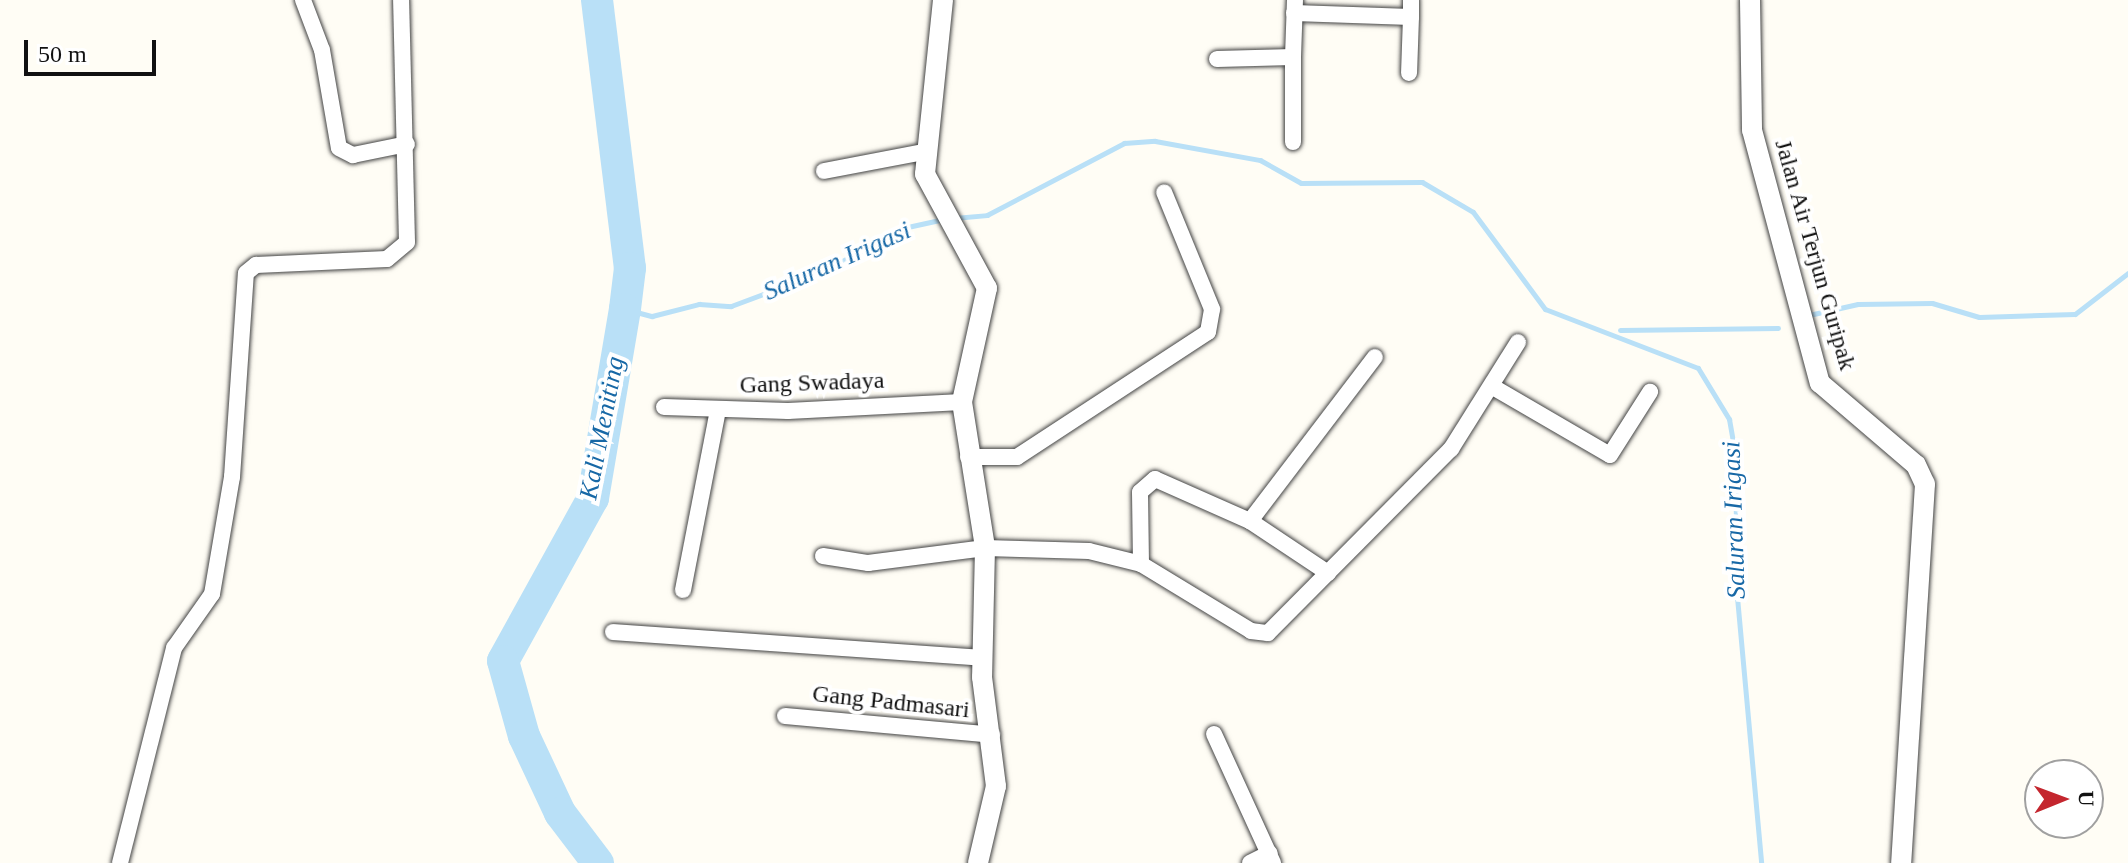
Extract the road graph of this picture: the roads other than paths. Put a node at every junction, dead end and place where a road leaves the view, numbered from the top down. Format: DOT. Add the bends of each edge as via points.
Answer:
graph roads {
  1 [pos="303,0"];
  2 [pos="401,0"];
  3 [pos="943,0"];
  4 [pos="1750,0"];
  5 [pos="1295,6"];
  6 [pos="1411,8"];
  7 [pos="1293,57"];
  8 [pos="1217,59"];
  9 [pos="1409,73"];
  10 [pos="1293,142"];
  11 [pos="407,144"];
  12 [pos="924,152"];
  13 [pos="824,171"];
  14 [pos="1164,192"];
  15 [pos="1518,342"];
  16 [pos="1375,357"];
  17 [pos="1493,387"];
  18 [pos="1650,392"];
  19 [pos="962,402"];
  20 [pos="664,407"];
  21 [pos="718,410"];
  22 [pos="968,457"];
  23 [pos="1250,521"];
  24 [pos="985,548"];
  25 [pos="823,556"];
  26 [pos="1141,564"];
  27 [pos="1328,573"];
  28 [pos="683,590"];
  29 [pos="613,632"];
  30 [pos="982,658"];
  31 [pos="785,716"];
  32 [pos="1214,734"];
  33 [pos="992,735"];
  34 [pos="1271,858"];
  35 [pos="120,863"];
  36 [pos="978,863"];
  37 [pos="1250,863"];
  38 [pos="1901,863"];
  1 -- 11 [label="street" via="322,50 339,148 353,155"];
  2 -- 11 [label="street"];
  3 -- 12 [label="street"];
  4 -- 38 [label="street, Jalan Air Terjun Guripak" via="1752,130 1820,383 1916,465 1925,484"];
  5 -- 6 [label="street"];
  5 -- 7 [label="street"];
  6 -- 9 [label="street"];
  7 -- 8 [label="street"];
  7 -- 10 [label="street"];
  11 -- 35 [label="street" via="408,237 399,253 256,265 246,275 232,477 212,594 170,660"];
  12 -- 13 [label="street"];
  12 -- 19 [label="street" via="941,212 974,254 987,294"];
  14 -- 22 [label="street" via="1212,309 1211,329 1026,452 998,461"];
  15 -- 17 [label="street"];
  16 -- 23 [label="street"];
  17 -- 18 [label="street" via="1610,455"];
  17 -- 27 [label="street" via="1451,449"];
  19 -- 21 [label="street, Gang Swadaya"];
  19 -- 22 [label="street"];
  20 -- 21 [label="street, Gang Swadaya"];
  21 -- 28 [label="street"];
  22 -- 24 [label="street"];
  23 -- 26 [label="street" via="1149,480 1140,492"];
  23 -- 27 [label="street"];
  24 -- 25 [label="street" via="883,563"];
  24 -- 26 [label="street" via="1089,551"];
  24 -- 30 [label="street"];
  26 -- 27 [label="street" via="1261,634 1275,630"];
  29 -- 30 [label="street"];
  30 -- 33 [label="street"];
  31 -- 33 [label="street, Gang Padmasari"];
  32 -- 34 [label="street"];
  33 -- 36 [label="street" via="996,786"];
  34 -- 37 [label="street"];
}
